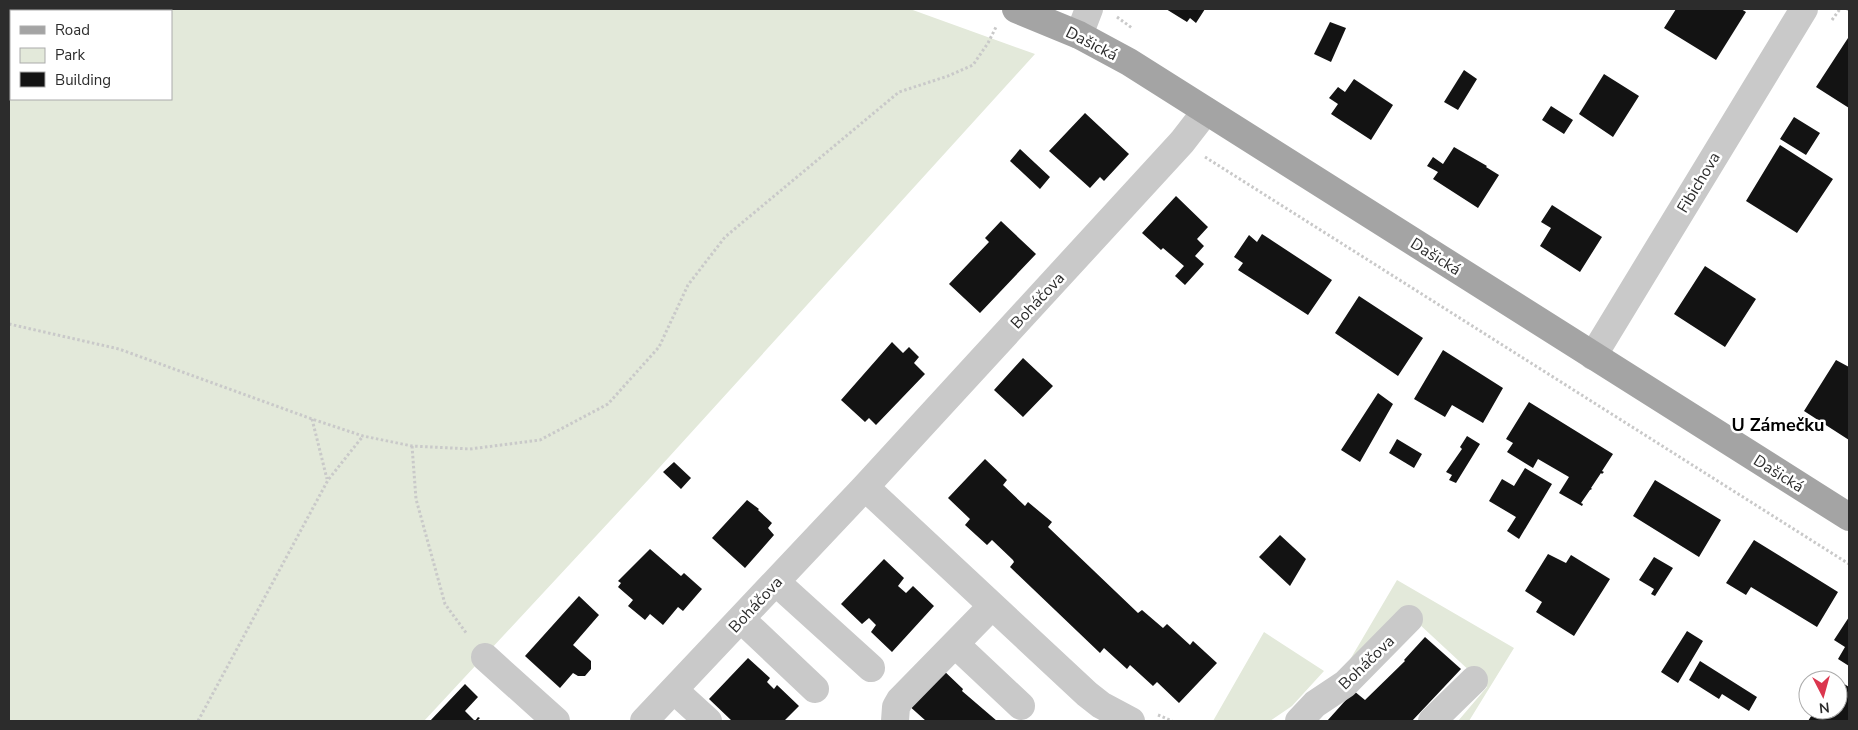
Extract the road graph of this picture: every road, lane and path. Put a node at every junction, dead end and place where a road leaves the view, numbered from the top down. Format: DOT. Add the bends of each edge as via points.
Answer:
graph roads {
  1 [pos="1089,9"];
  2 [pos="1804,9"];
  3 [pos="1006,17"];
  4 [pos="1079,35"];
  5 [pos="1206,111"];
  6 [pos="1182,142"];
  7 [pos="9,324"];
  8 [pos="1593,356"];
  9 [pos="312,419"];
  10 [pos="363,436"];
  11 [pos="412,446"];
  12 [pos="328,480"];
  13 [pos="865,487"];
  14 [pos="1849,518"];
  15 [pos="1849,564"];
  16 [pos="776,582"];
  17 [pos="992,606"];
  18 [pos="741,619"];
  19 [pos="1409,620"];
  20 [pos="955,644"];
  21 [pos="485,657"];
  22 [pos="871,668"];
  23 [pos="1474,680"];
  24 [pos="674,690"];
  25 [pos="815,690"];
  26 [pos="1021,706"];
  27 [pos="198,721"];
  28 [pos="556,721"];
  29 [pos="644,721"];
  30 [pos="708,721"];
  31 [pos="895,721"];
  32 [pos="1129,721"];
  33 [pos="1298,721"];
  34 [pos="1432,721"];
  1 -- 4 [label="street"];
  2 -- 8 [label="street, Fibichova"];
  3 -- 4 [label="main road, Dašická"];
  3 -- 11 [label="path" via="972,65 899,92 725,237 688,285 659,347 608,404 540,440 470,448"];
  4 -- 5 [label="main road, Dašická" via="1129,62"];
  5 -- 6 [label="street, Boháčova"];
  5 -- 8 [label="main road, Dašická"];
  6 -- 13 [label="street, Boháčova"];
  6 -- 15 [label="path"];
  7 -- 9 [label="path" via="119,349"];
  8 -- 14 [label="main road, Dašická"];
  9 -- 10 [label="path"];
  9 -- 12 [label="path"];
  10 -- 11 [label="path"];
  10 -- 12 [label="path"];
  11 -- 21 [label="path" via="416,499 445,604"];
  12 -- 27 [label="path"];
  13 -- 16 [label="street, Boháčova"];
  13 -- 17 [label="street"];
  16 -- 18 [label="street, Boháčova"];
  16 -- 22 [label="street"];
  17 -- 20 [label="street"];
  17 -- 32 [label="street" via="1087,694"];
  18 -- 24 [label="street, Boháčova"];
  18 -- 25 [label="street"];
  19 -- 33 [label="street, Boháčova" via="1345,684 1315,704"];
  20 -- 26 [label="street"];
  20 -- 31 [label="street" via="900,700"];
  21 -- 28 [label="street"];
  23 -- 34 [label="street"];
  24 -- 29 [label="street, Boháčova"];
  24 -- 30 [label="street"];
}
